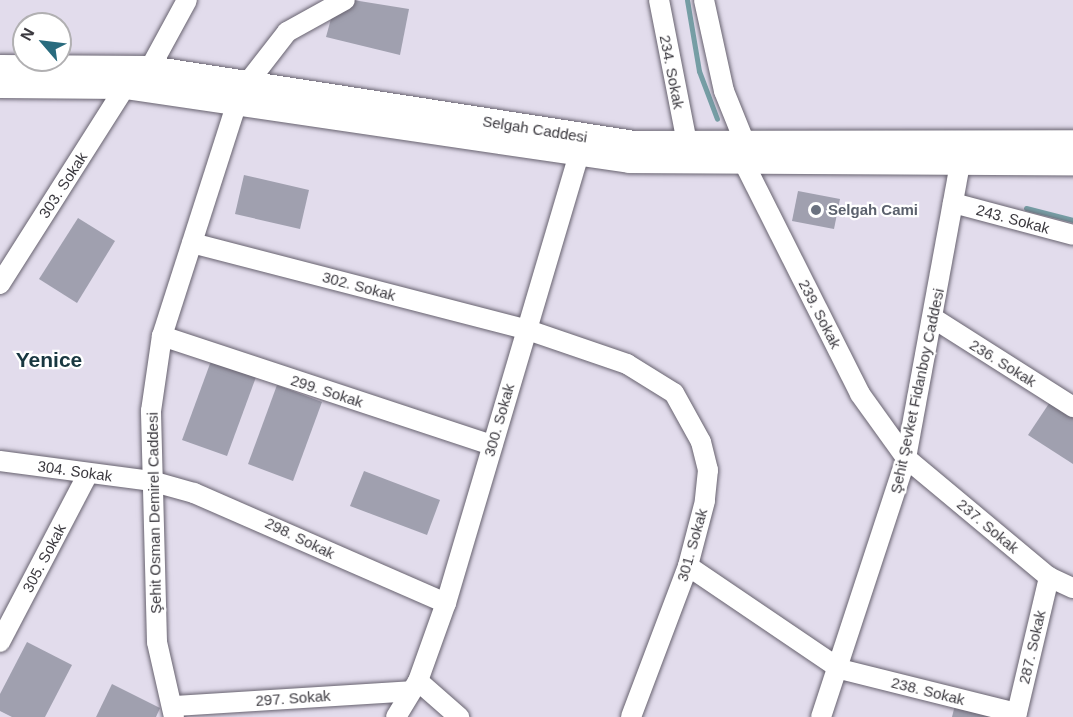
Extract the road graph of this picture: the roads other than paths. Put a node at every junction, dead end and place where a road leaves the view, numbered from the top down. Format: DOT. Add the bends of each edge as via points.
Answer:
graph roads {
  1 [pos="187,0"];
  2 [pos="345,0"];
  3 [pos="659,0"];
  4 [pos="704,0"];
  5 [pos="0,67"];
  6 [pos="150,68"];
  7 [pos="249,81"];
  8 [pos="0,86"];
  9 [pos="126,87"];
  10 [pos="237,102"];
  11 [pos="1073,142"];
  12 [pos="687,143"];
  13 [pos="745,153"];
  14 [pos="578,158"];
  15 [pos="960,163"];
  16 [pos="1073,163"];
  17 [pos="953,203"];
  18 [pos="1073,235"];
  19 [pos="192,243"];
  20 [pos="0,284"];
  21 [pos="933,318"];
  22 [pos="525,329"];
  23 [pos="162,336"];
  24 [pos="1073,407"];
  25 [pos="492,445"];
  26 [pos="906,458"];
  27 [pos="0,461"];
  28 [pos="88,474"];
  29 [pos="151,481"];
  30 [pos="688,566"];
  31 [pos="1049,577"];
  32 [pos="1073,588"];
  33 [pos="446,603"];
  34 [pos="0,642"];
  35 [pos="840,669"];
  36 [pos="415,686"];
  37 [pos="174,711"];
  38 [pos="1016,715"];
  39 [pos="396,717"];
  40 [pos="459,717"];
  41 [pos="631,717"];
  42 [pos="822,717"];
  1 -- 6 [label="street"];
  2 -- 7 [label="street" via="287,32"];
  3 -- 12 [label="street, 234. Sokak"];
  4 -- 13 [label="street, 239. Sokak" via="724,91"];
  5 -- 6 [label="main road, Selgah Caddesi"];
  6 -- 7 [label="main road, Selgah Caddesi"];
  7 -- 12 [label="main road, Selgah Caddesi" via="585,137"];
  8 -- 9 [label="main road, Selgah Caddesi"];
  9 -- 10 [label="main road, Selgah Caddesi"];
  9 -- 20 [label="street, 303. Sokak"];
  10 -- 14 [label="main road, Selgah Caddesi"];
  10 -- 19 [label="street, Şehit Osman Demirel Caddesi"];
  11 -- 13 [label="main road, Selgah Caddesi"];
  12 -- 13 [label="main road, Selgah Caddesi"];
  13 -- 14 [label="main road, Selgah Caddesi"];
  13 -- 15 [label="main road, Selgah Caddesi"];
  13 -- 26 [label="street, 239. Sokak" via="860,394"];
  14 -- 22 [label="street, 300. Sokak"];
  15 -- 16 [label="main road, Selgah Caddesi"];
  15 -- 17 [label="street, Şehit Şevket Fidanboy Caddesi"];
  17 -- 18 [label="street, 243. Sokak"];
  17 -- 21 [label="street, Şehit Şevket Fidanboy Caddesi"];
  19 -- 22 [label="street, 302. Sokak"];
  19 -- 23 [label="street, Şehit Osman Demirel Caddesi"];
  21 -- 24 [label="street, 236. Sokak"];
  21 -- 26 [label="street, Şehit Şevket Fidanboy Caddesi"];
  22 -- 25 [label="street, 300. Sokak"];
  22 -- 30 [label="street, 301. Sokak" via="651,375 691,417 708,470"];
  23 -- 25 [label="street, 299. Sokak"];
  23 -- 29 [label="street, Şehit Osman Demirel Caddesi" via="151,411"];
  25 -- 33 [label="street, 300. Sokak"];
  26 -- 31 [label="street, 237. Sokak"];
  26 -- 35 [label="street, Şehit Şevket Fidanboy Caddesi"];
  27 -- 28 [label="street, 304. Sokak"];
  28 -- 29 [label="street, 304. Sokak"];
  28 -- 34 [label="street, 305. Sokak"];
  29 -- 33 [label="street, 298. Sokak" via="273,524"];
  29 -- 37 [label="street, Şehit Osman Demirel Caddesi" via="157,642"];
  30 -- 35 [label="street"];
  30 -- 41 [label="street, 301. Sokak"];
  31 -- 32 [label="street, 237. Sokak"];
  31 -- 38 [label="street, 287. Sokak"];
  33 -- 36 [label="street, 300. Sokak"];
  35 -- 38 [label="street, 238. Sokak"];
  35 -- 42 [label="street, Şehit Şevket Fidanboy Caddesi"];
  36 -- 37 [label="street, 297. Sokak"];
  36 -- 39 [label="street, 300. Sokak"];
  36 -- 40 [label="street"];
}
